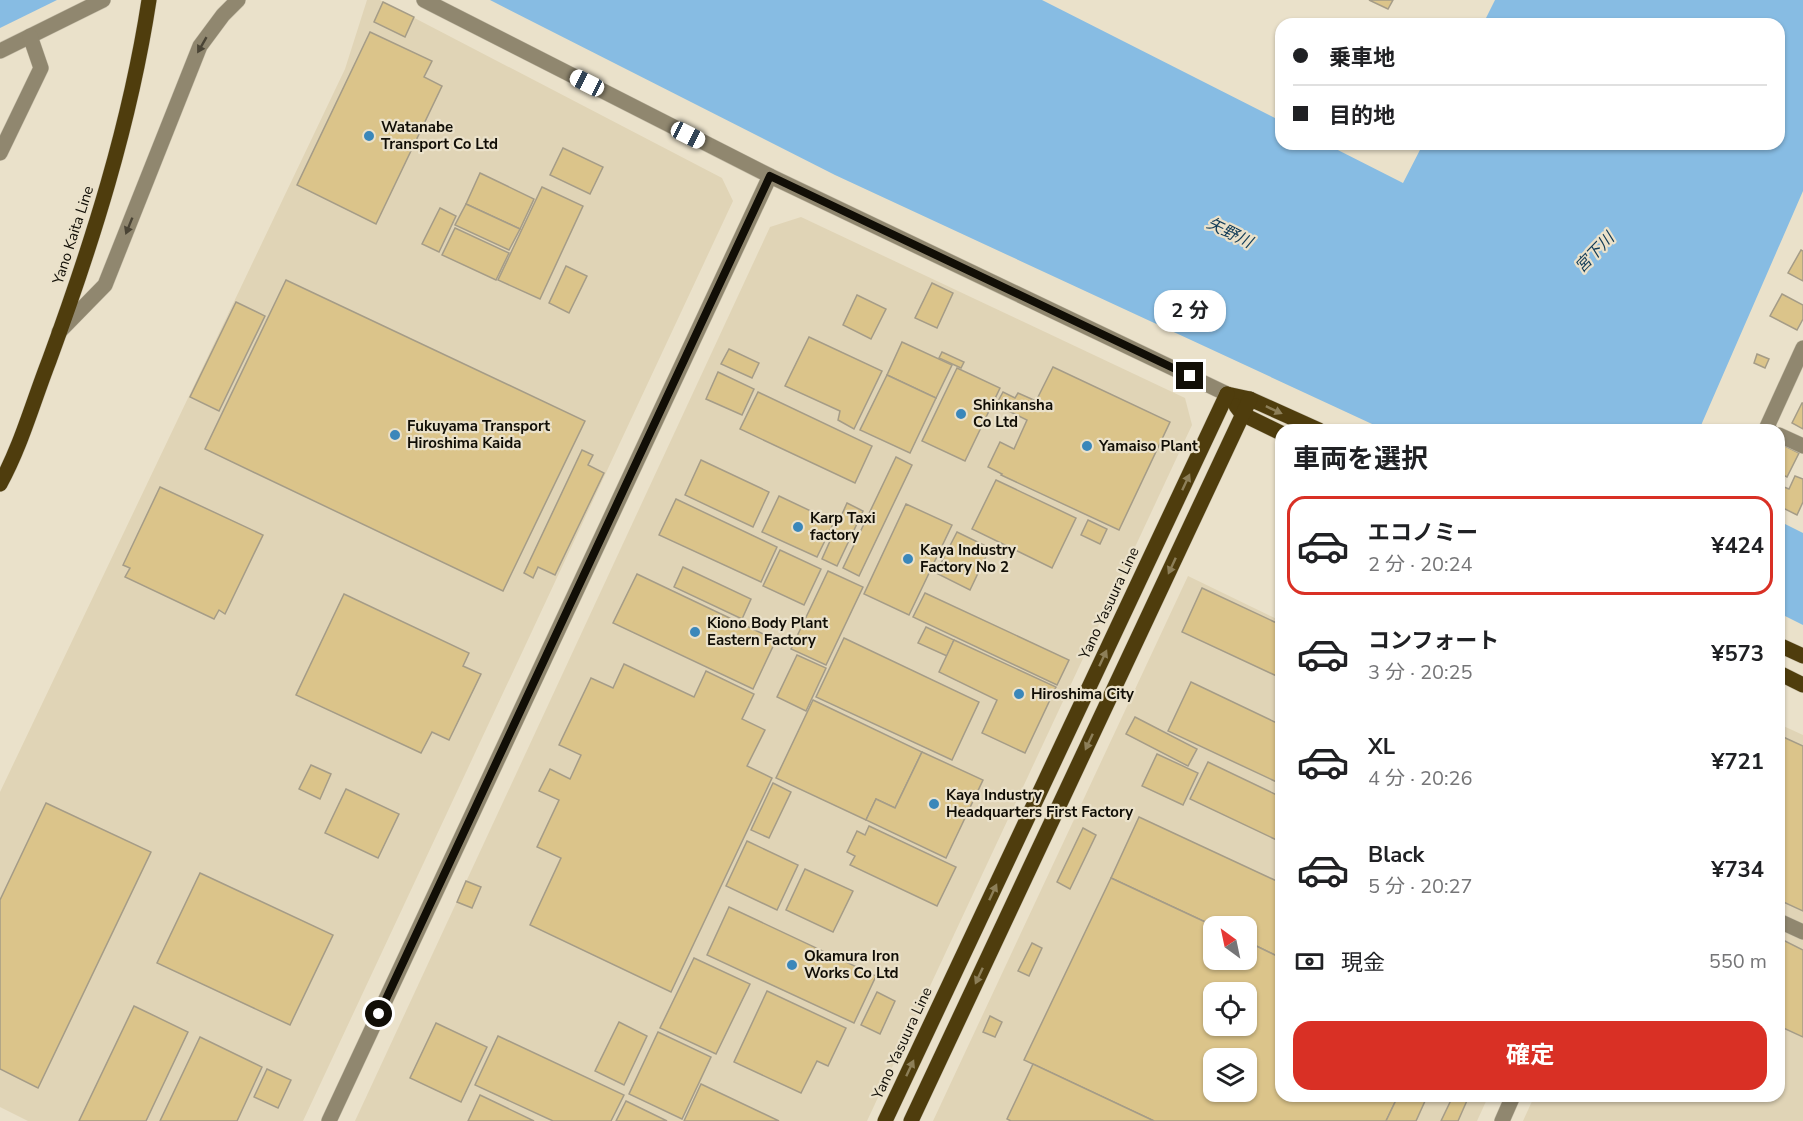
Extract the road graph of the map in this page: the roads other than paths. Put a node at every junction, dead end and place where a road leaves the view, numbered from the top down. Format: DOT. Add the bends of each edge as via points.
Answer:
graph roads {
  1 [pos="103,0"];
  2 [pos="149,0"];
  3 [pos="238,0"];
  4 [pos="424,0"];
  5 [pos="30,36"];
  6 [pos="0,51"];
  7 [pos="0,153"];
  8 [pos="770,176"];
  9 [pos="59,332"];
  10 [pos="1803,348"];
  11 [pos="1227,394"];
  12 [pos="1250,399"];
  13 [pos="1242,414"];
  14 [pos="1306,424"];
  15 [pos="1768,424"];
  16 [pos="1275,430"];
  17 [pos="1785,438"];
  18 [pos="1803,446"];
  19 [pos="3,479"];
  20 [pos="0,498"];
  21 [pos="1785,648"];
  22 [pos="1803,656"];
  23 [pos="1785,676"];
  24 [pos="1803,685"];
  25 [pos="1785,924"];
  26 [pos="1803,932"];
  27 [pos="1510,1102"];
  28 [pos="329,1121"];
  29 [pos="885,1121"];
  30 [pos="911,1121"];
  31 [pos="1502,1121"];
  1 -- 5 [label="street"];
  2 -- 9 [label="main road, Yano Kaita Line" via="125,123"];
  3 -- 9 [label="street, one-way" via="200,46 105,285"];
  4 -- 8 [label="street"];
  5 -- 6 [label="street"];
  5 -- 7 [label="street" via="41,68"];
  8 -- 11 [label="street"];
  8 -- 28 [label="street"];
  9 -- 19 [label="main road, Yano Kaita Line"];
  10 -- 15 [label="street"];
  11 -- 12 [label="main road"];
  11 -- 13 [label="main road"];
  29 -- 11 [label="main road, Yano Yasuura Line, one-way"];
  12 -- 13 [label="main road"];
  12 -- 14 [label="main road, one-way"];
  13 -- 16 [label="main road"];
  13 -- 30 [label="main road, one-way"];
  17 -- 18 [label="street"];
  19 -- 20 [label="main road, Yano Kaita Line"];
  21 -- 22 [label="main road"];
  23 -- 24 [label="main road"];
  25 -- 26 [label="street"];
  27 -- 31 [label="street"];
}
